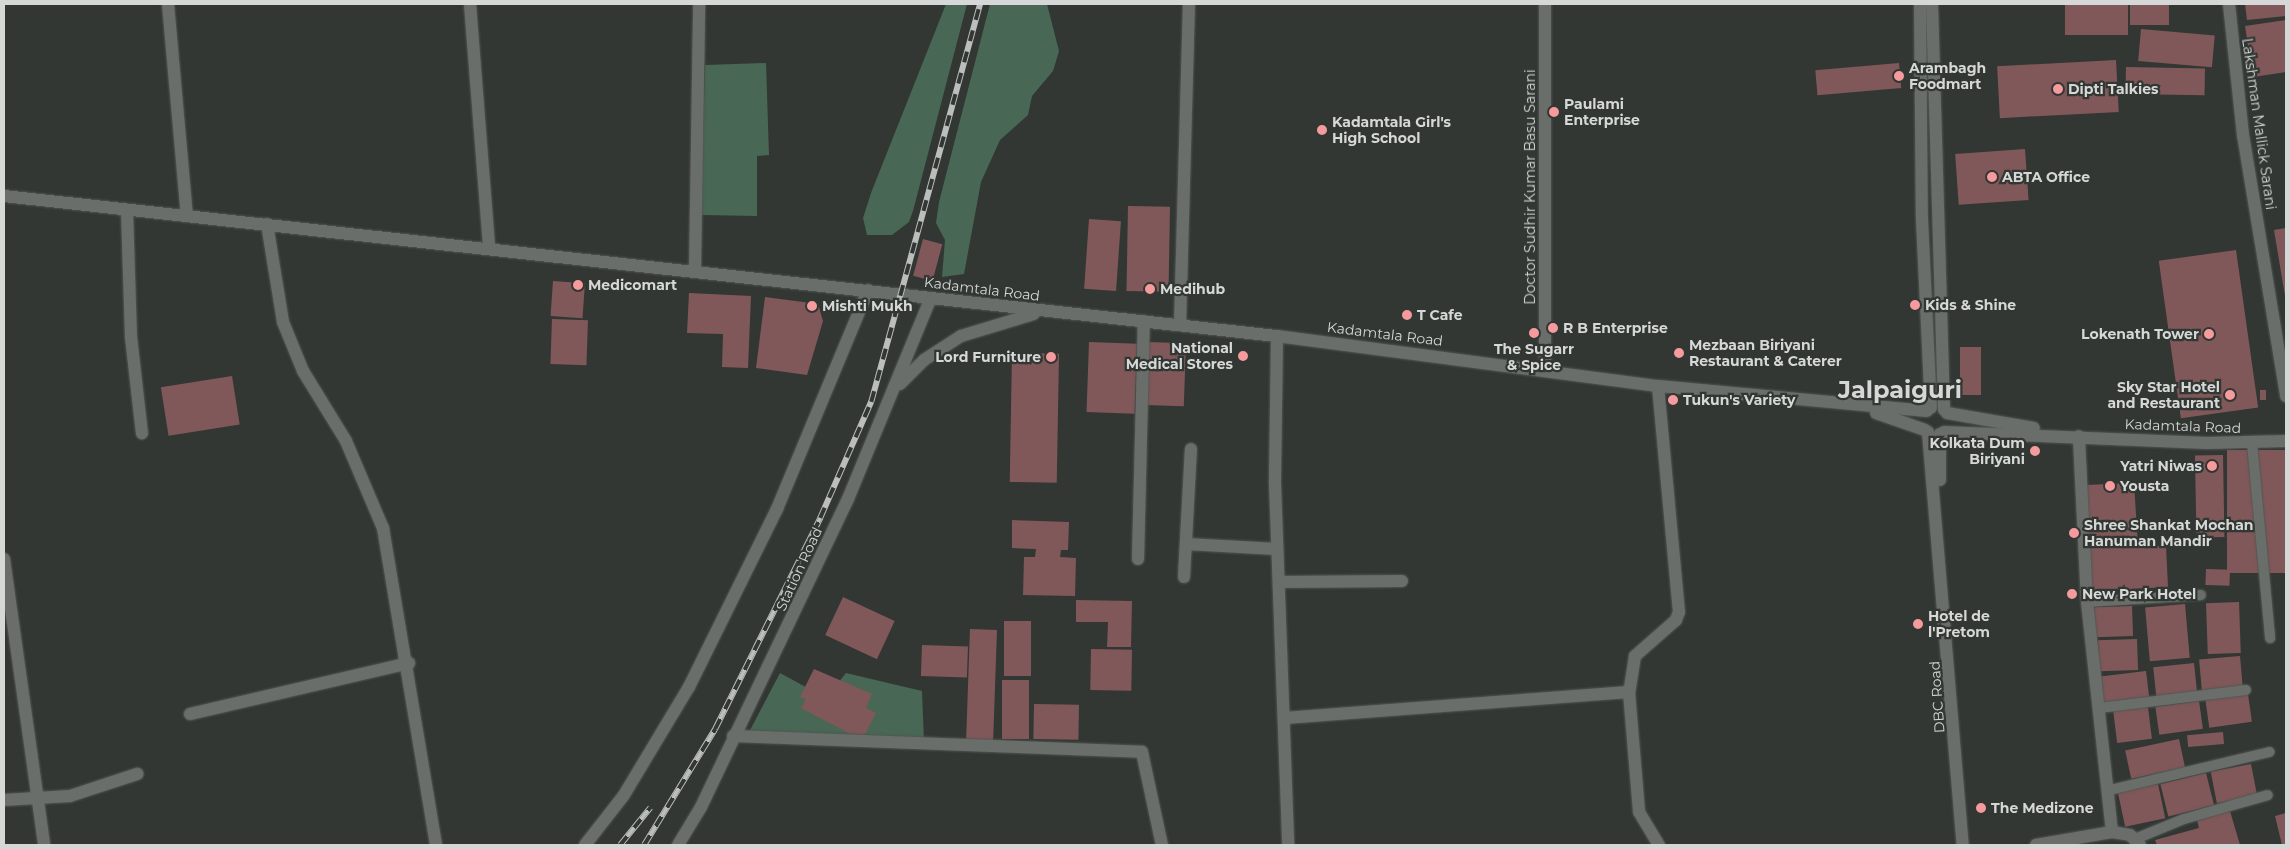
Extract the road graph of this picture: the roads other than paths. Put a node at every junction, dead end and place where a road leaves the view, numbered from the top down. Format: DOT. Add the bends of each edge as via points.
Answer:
graph roads {
  1 [pos="168,4"];
  2 [pos="470,4"];
  3 [pos="699,4"];
  4 [pos="1189,4"];
  5 [pos="1545,4"];
  6 [pos="1920,4"];
  7 [pos="1932,4"];
  8 [pos="2229,4"];
  9 [pos="4,196"];
  10 [pos="127,210"];
  11 [pos="187,215"];
  12 [pos="267,224"];
  13 [pos="489,248"];
  14 [pos="695,270"];
  15 [pos="868,290"];
  16 [pos="931,298"];
  17 [pos="1086,316"];
  18 [pos="1144,322"];
  19 [pos="1180,325"];
  20 [pos="1277,336"];
  21 [pos="1544,370"];
  22 [pos="1658,386"];
  23 [pos="894,391"];
  24 [pos="2286,396"];
  25 [pos="1862,408"];
  26 [pos="1937,410"];
  27 [pos="1934,432"];
  28 [pos="142,433"];
  29 [pos="2079,436"];
  30 [pos="2286,440"];
  31 [pos="2252,443"];
  32 [pos="1190,449"];
  33 [pos="1186,544"];
  34 [pos="1277,548"];
  35 [pos="4,559"];
  36 [pos="1138,559"];
  37 [pos="1184,577"];
  38 [pos="1402,581"];
  39 [pos="1279,582"];
  40 [pos="2201,595"];
  41 [pos="2087,602"];
  42 [pos="2270,638"];
  43 [pos="409,663"];
  44 [pos="2246,690"];
  45 [pos="1629,692"];
  46 [pos="2100,708"];
  47 [pos="190,714"];
  48 [pos="1284,718"];
  49 [pos="733,736"];
  50 [pos="2270,752"];
  51 [pos="137,774"];
  52 [pos="2110,790"];
  53 [pos="37,795"];
  54 [pos="2268,795"];
  55 [pos="4,800"];
  56 [pos="2112,832"];
  57 [pos="2138,842"];
  58 [pos="44,845"];
  59 [pos="436,845"];
  60 [pos="585,845"];
  61 [pos="678,845"];
  62 [pos="1162,845"];
  63 [pos="1288,845"];
  64 [pos="1659,845"];
  65 [pos="1963,845"];
  66 [pos="2036,845"];
  1 -- 11 [label="street"];
  2 -- 13 [label="street"];
  3 -- 14 [label="street"];
  4 -- 19 [label="street"];
  5 -- 21 [label="street, Doctor Sudhir Kumar Basu Sarani"];
  6 -- 26 [label="street" via="1922,219"];
  7 -- 26 [label="street"];
  8 -- 24 [label="street, Lakshman Mallick Sarani" via="2243,135"];
  9 -- 10 [label="street, Kadamtala Road"];
  10 -- 11 [label="street, Kadamtala Road"];
  10 -- 28 [label="street" via="131,337"];
  11 -- 12 [label="street, Kadamtala Road"];
  12 -- 13 [label="street, Kadamtala Road"];
  12 -- 43 [label="street" via="286,329 302,371 346,440 383,528"];
  13 -- 14 [label="street, Kadamtala Road"];
  14 -- 15 [label="street, Kadamtala Road"];
  15 -- 16 [label="street, Kadamtala Road"];
  15 -- 60 [label="street" via="777,509 689,687 624,795"];
  16 -- 17 [label="street, Kadamtala Road"];
  16 -- 23 [label="street, Station Road"];
  17 -- 18 [label="street, Kadamtala Road"];
  17 -- 23 [label="street" via="1034,314 984,326 942,347"];
  18 -- 19 [label="street, Kadamtala Road"];
  18 -- 36 [label="street"];
  19 -- 20 [label="street, Kadamtala Road"];
  20 -- 21 [label="street, Kadamtala Road"];
  20 -- 34 [label="street"];
  21 -- 22 [label="street, Kadamtala Road"];
  22 -- 25 [label="street, Kadamtala Road"];
  22 -- 45 [label="street" via="1679,612 1635,656"];
  23 -- 49 [label="street, Station Road" via="804,594"];
  25 -- 26 [label="street, Kadamtala Road"];
  25 -- 27 [label="street, Kadamtala Road"];
  26 -- 27 [label="street" via="1922,422"];
  26 -- 27 [label="street" via="1949,425"];
  26 -- 29 [label="street, Kadamtala Road"];
  27 -- 29 [label="street, Kadamtala Road"];
  27 -- 65 [label="street, DBC Road"];
  29 -- 31 [label="street, Kadamtala Road"];
  29 -- 41 [label="street"];
  30 -- 31 [label="street, Kadamtala Road"];
  31 -- 42 [label="lane"];
  32 -- 33 [label="street"];
  33 -- 34 [label="street"];
  33 -- 37 [label="street"];
  34 -- 39 [label="street"];
  35 -- 53 [label="street"];
  38 -- 39 [label="street"];
  39 -- 48 [label="street"];
  40 -- 41 [label="lane"];
  41 -- 46 [label="street"];
  43 -- 47 [label="street"];
  43 -- 59 [label="street"];
  44 -- 46 [label="lane"];
  45 -- 48 [label="street"];
  45 -- 64 [label="street" via="1639,812"];
  46 -- 52 [label="street"];
  48 -- 63 [label="street"];
  49 -- 61 [label="street, Station Road"];
  49 -- 62 [label="street" via="1142,752"];
  50 -- 52 [label="lane"];
  51 -- 53 [label="street" via="70,796"];
  52 -- 56 [label="street"];
  53 -- 55 [label="street"];
  53 -- 58 [label="street"];
  54 -- 57 [label="lane" via="2184,819"];
  56 -- 57 [label="street"];
  56 -- 66 [label="street"];
}
